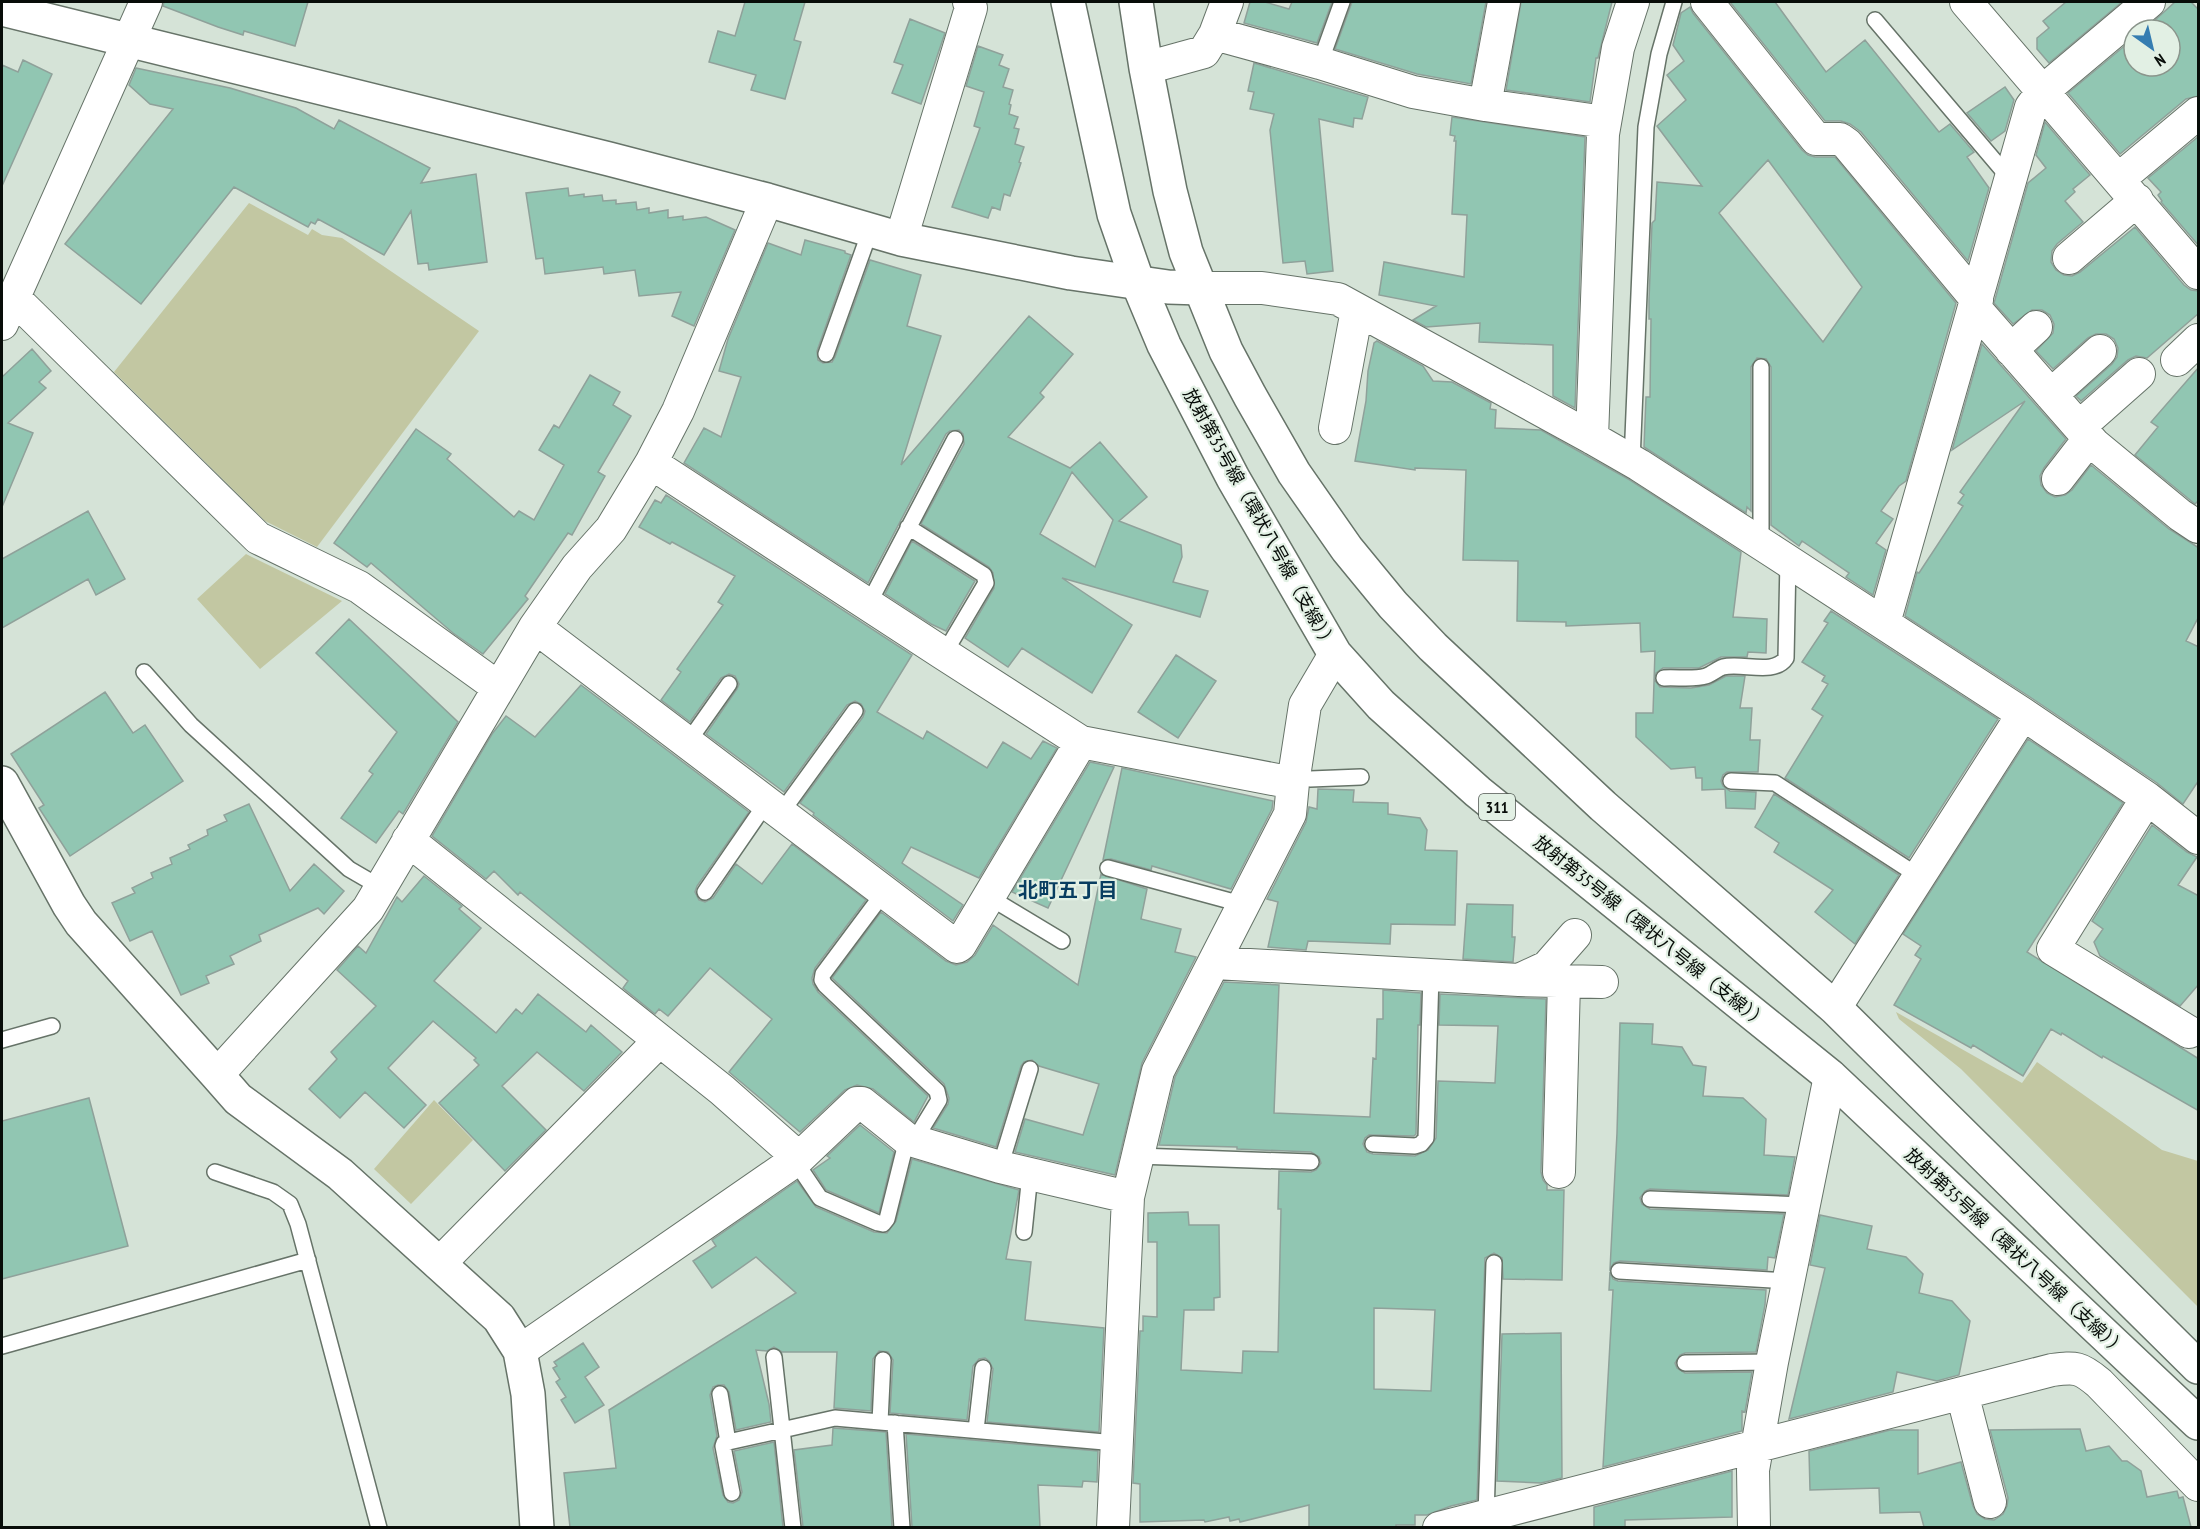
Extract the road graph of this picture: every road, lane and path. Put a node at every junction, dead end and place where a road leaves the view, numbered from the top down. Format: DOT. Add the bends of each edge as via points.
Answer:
graph roads {
  1 [pos="146,2"];
  2 [pos="969,2"];
  3 [pos="1068,2"];
  4 [pos="1136,2"];
  5 [pos="1227,2"];
  6 [pos="1342,2"];
  7 [pos="1504,2"];
  8 [pos="1633,2"];
  9 [pos="1674,2"];
  10 [pos="1707,2"];
  11 [pos="1966,2"];
  12 [pos="2149,2"];
  13 [pos="2,9"];
  14 [pos="1875,20"];
  15 [pos="1215,34"];
  16 [pos="129,40"];
  17 [pos="1320,63"];
  18 [pos="1146,68"];
  19 [pos="2043,91"];
  20 [pos="1485,105"];
  21 [pos="2199,113"];
  22 [pos="1605,122"];
  23 [pos="2010,179"];
  24 [pos="2128,189"];
  25 [pos="767,200"];
  26 [pos="870,231"];
  27 [pos="901,239"];
  28 [pos="2069,258"];
  29 [pos="2199,273"];
  30 [pos="1138,283"];
  31 [pos="1201,288"];
  32 [pos="1976,303"];
  33 [pos="1357,310"];
  34 [pos="8,311"];
  35 [pos="2037,327"];
  36 [pos="2011,350"];
  37 [pos="2100,351"];
  38 [pos="826,354"];
  39 [pos="1761,367"];
  40 [pos="2139,374"];
  41 [pos="2051,395"];
  42 [pos="1335,428"];
  43 [pos="2084,433"];
  44 [pos="1593,438"];
  45 [pos="955,439"];
  46 [pos="1632,461"];
  47 [pos="651,463"];
  48 [pos="2058,478"];
  49 [pos="908,527"];
  50 [pos="2199,527"];
  51 [pos="1758,542"];
  52 [pos="1788,561"];
  53 [pos="868,605"];
  54 [pos="1884,623"];
  55 [pos="535,627"];
  56 [pos="944,654"];
  57 [pos="1335,654"];
  58 [pos="144,672"];
  59 [pos="1664,678"];
  60 [pos="729,684"];
  61 [pos="499,688"];
  62 [pos="855,711"];
  63 [pos="2023,714"];
  64 [pos="688,742"];
  65 [pos="1081,742"];
  66 [pos="1361,777"];
  67 [pos="1293,780"];
  68 [pos="1731,781"];
  69 [pos="2,783"];
  70 [pos="2147,798"];
  71 [pos="774,808"];
  72 [pos="2197,832"];
  73 [pos="408,840"];
  74 [pos="1108,868"];
  75 [pos="1920,876"];
  76 [pos="380,887"];
  77 [pos="885,891"];
  78 [pos="705,892"];
  79 [pos="989,897"];
  80 [pos="1245,905"];
  81 [pos="1575,935"];
  82 [pos="1062,941"];
  83 [pos="1215,963"];
  84 [pos="1431,975"];
  85 [pos="1519,980"];
  86 [pos="1564,982"];
  87 [pos="1602,982"];
  88 [pos="1835,1008"];
  89 [pos="52,1026"];
  90 [pos="2189,1032"];
  91 [pos="2,1040"];
  92 [pos="659,1041"];
  93 [pos="1030,1069"];
  94 [pos="217,1076"];
  95 [pos="1830,1076"];
  96 [pos="911,1140"];
  97 [pos="1373,1144"];
  98 [pos="1138,1156"];
  99 [pos="797,1159"];
  100 [pos="1311,1162"];
  101 [pos="1000,1167"];
  102 [pos="215,1172"];
  103 [pos="1559,1172"];
  104 [pos="1030,1174"];
  105 [pos="1128,1197"];
  106 [pos="1650,1199"];
  107 [pos="1803,1205"];
  108 [pos="1024,1232"];
  109 [pos="308,1260"];
  110 [pos="1494,1263"];
  111 [pos="439,1264"];
  112 [pos="1619,1271"];
  113 [pos="1787,1281"];
  114 [pos="2,1346"];
  115 [pos="520,1351"];
  116 [pos="774,1357"];
  117 [pos="883,1360"];
  118 [pos="1772,1362"];
  119 [pos="1685,1363"];
  120 [pos="2198,1364"];
  121 [pos="983,1368"];
  122 [pos="1962,1393"];
  123 [pos="720,1394"];
  124 [pos="887,1422"];
  125 [pos="2199,1423"];
  126 [pos="782,1429"];
  127 [pos="976,1430"];
  128 [pos="728,1442"];
  129 [pos="1116,1443"];
  130 [pos="1759,1445"];
  131 [pos="2199,1485"];
  132 [pos="732,1493"];
  133 [pos="1990,1502"];
  134 [pos="1486,1516"];
  135 [pos="379,1527"];
  136 [pos="537,1527"];
  137 [pos="793,1527"];
  138 [pos="902,1527"];
  139 [pos="1113,1527"];
  140 [pos="1439,1527"];
  141 [pos="1754,1527"];
  1 -- 16 [label="street"];
  2 -- 27 [label="street" via="972,8"];
  3 -- 30 [label="main road, 放射第35号線（環状八号線（支線）） / 311" via="1114,214"];
  4 -- 18 [label="main road"];
  5 -- 15 [label="street"];
  6 -- 17 [label="lane"];
  7 -- 20 [label="street"];
  8 -- 22 [label="street" via="1618,48"];
  9 -- 46 [label="lane" via="1659,54 1646,127"];
  10 -- 32 [label="street" via="1816,139 1840,139 1847,144"];
  11 -- 19 [label="street"];
  12 -- 19 [label="street"];
  13 -- 16 [label="main road"];
  14 -- 23 [label="lane"];
  15 -- 17 [label="street"];
  15 -- 18 [label="street" via="1204,52"];
  16 -- 25 [label="main road"];
  16 -- 34 [label="street"];
  17 -- 20 [label="street" via="1413,92"];
  18 -- 31 [label="main road" via="1170,191 1186,252"];
  19 -- 23 [label="street" via="2031,107"];
  19 -- 24 [label="street"];
  20 -- 22 [label="street"];
  21 -- 24 [label="street"];
  22 -- 44 [label="street"];
  23 -- 32 [label="street"];
  24 -- 28 [label="street"];
  24 -- 29 [label="street"];
  25 -- 26 [label="main road"];
  25 -- 47 [label="street" via="678,411"];
  26 -- 27 [label="main road"];
  26 -- 38 [label="lane"];
  27 -- 30 [label="main road"];
  30 -- 31 [label="main road"];
  30 -- 57 [label="main road, 放射第35号線（環状八号線（支線）） / 311" via="1164,345 1233,478"];
  31 -- 33 [label="street" via="1262,288 1338,299"];
  31 -- 88 [label="main road" via="1226,351 1294,473 1347,549 1393,605 1603,806"];
  32 -- 36 [label="street"];
  32 -- 54 [label="street"];
  33 -- 42 [label="street"];
  33 -- 44 [label="street"];
  34 -- 61 [label="street" via="258,538 359,587"];
  35 -- 36 [label="street"];
  36 -- 41 [label="street"];
  37 -- 41 [label="street"];
  39 -- 51 [label="lane"];
  40 -- 43 [label="street"];
  41 -- 43 [label="street"];
  43 -- 48 [label="street"];
  43 -- 50 [label="street"];
  44 -- 46 [label="street"];
  45 -- 49 [label="lane"];
  46 -- 51 [label="street"];
  47 -- 53 [label="street"];
  47 -- 55 [label="street" via="611,529 577,567"];
  49 -- 53 [label="lane"];
  49 -- 56 [label="lane" via="984,576 987,583"];
  51 -- 52 [label="street"];
  52 -- 54 [label="street"];
  52 -- 59 [label="lane" via="1784,661 1770,666 1724,667 1705,676"];
  53 -- 56 [label="street"];
  54 -- 63 [label="street"];
  55 -- 61 [label="street"];
  55 -- 64 [label="street"];
  56 -- 65 [label="street"];
  57 -- 67 [label="street" via="1305,705"];
  57 -- 95 [label="main road, 放射第35号線（環状八号線（支線）） / 311" via="1381,705 1478,792"];
  58 -- 76 [label="lane" via="191,725 349,869"];
  60 -- 64 [label="lane"];
  61 -- 73 [label="street"];
  62 -- 71 [label="lane"];
  63 -- 70 [label="street"];
  63 -- 75 [label="street"];
  64 -- 71 [label="street"];
  65 -- 67 [label="street"];
  65 -- 79 [label="street"];
  66 -- 67 [label="lane"];
  67 -- 80 [label="street" via="1290,814"];
  68 -- 75 [label="lane" via="1775,783"];
  69 -- 94 [label="main road" via="81,923"];
  70 -- 72 [label="street"];
  70 -- 90 [label="street" via="2053,949"];
  71 -- 77 [label="street"];
  71 -- 78 [label="lane"];
  73 -- 76 [label="street"];
  73 -- 92 [label="street"];
  74 -- 80 [label="lane"];
  75 -- 88 [label="street"];
  76 -- 94 [label="street" via="368,909"];
  77 -- 79 [label="street" via="957,947"];
  77 -- 96 [label="lane" via="822,980 937,1091 939,1100"];
  79 -- 82 [label="lane"];
  80 -- 83 [label="street"];
  81 -- 85 [label="street" via="1547,967"];
  83 -- 84 [label="street"];
  83 -- 98 [label="street" via="1158,1071"];
  84 -- 85 [label="street"];
  84 -- 97 [label="lane" via="1425,1138 1415,1146"];
  85 -- 86 [label="street"];
  86 -- 87 [label="street"];
  86 -- 103 [label="street"];
  88 -- 120 [label="main road"];
  89 -- 91 [label="lane"];
  92 -- 99 [label="street" via="722,1090"];
  92 -- 111 [label="street"];
  93 -- 101 [label="lane"];
  94 -- 111 [label="main road" via="238,1099 340,1174"];
  95 -- 107 [label="street"];
  95 -- 125 [label="main road, 放射第35号線（環状八号線（支線）） / 311"];
  96 -- 99 [label="street" via="857,1103"];
  96 -- 99 [label="lane" via="883,1224 825,1202"];
  96 -- 101 [label="street"];
  98 -- 100 [label="lane"];
  98 -- 105 [label="street"];
  99 -- 115 [label="street"];
  101 -- 104 [label="street"];
  102 -- 109 [label="lane" via="273,1192 290,1204"];
  104 -- 105 [label="street"];
  104 -- 108 [label="lane"];
  105 -- 129 [label="street"];
  106 -- 107 [label="lane"];
  107 -- 113 [label="street"];
  109 -- 114 [label="lane"];
  109 -- 135 [label="lane"];
  110 -- 134 [label="lane"];
  111 -- 115 [label="main road" via="499,1318"];
  112 -- 113 [label="lane"];
  113 -- 118 [label="street"];
  115 -- 136 [label="main road" via="528,1394"];
  116 -- 126 [label="lane"];
  117 -- 124 [label="lane"];
  118 -- 119 [label="lane"];
  118 -- 130 [label="street"];
  121 -- 127 [label="lane"];
  122 -- 130 [label="street"];
  122 -- 131 [label="street" via="2073,1367 2099,1383"];
  122 -- 133 [label="street"];
  123 -- 128 [label="lane"];
  124 -- 126 [label="lane" via="835,1418"];
  124 -- 127 [label="lane"];
  124 -- 138 [label="lane"];
  126 -- 128 [label="lane"];
  126 -- 137 [label="lane"];
  127 -- 129 [label="lane"];
  128 -- 132 [label="lane" via="723,1446"];
  129 -- 139 [label="street"];
  130 -- 134 [label="street"];
  130 -- 141 [label="street" via="1753,1470"];
  134 -- 140 [label="street"];
}
